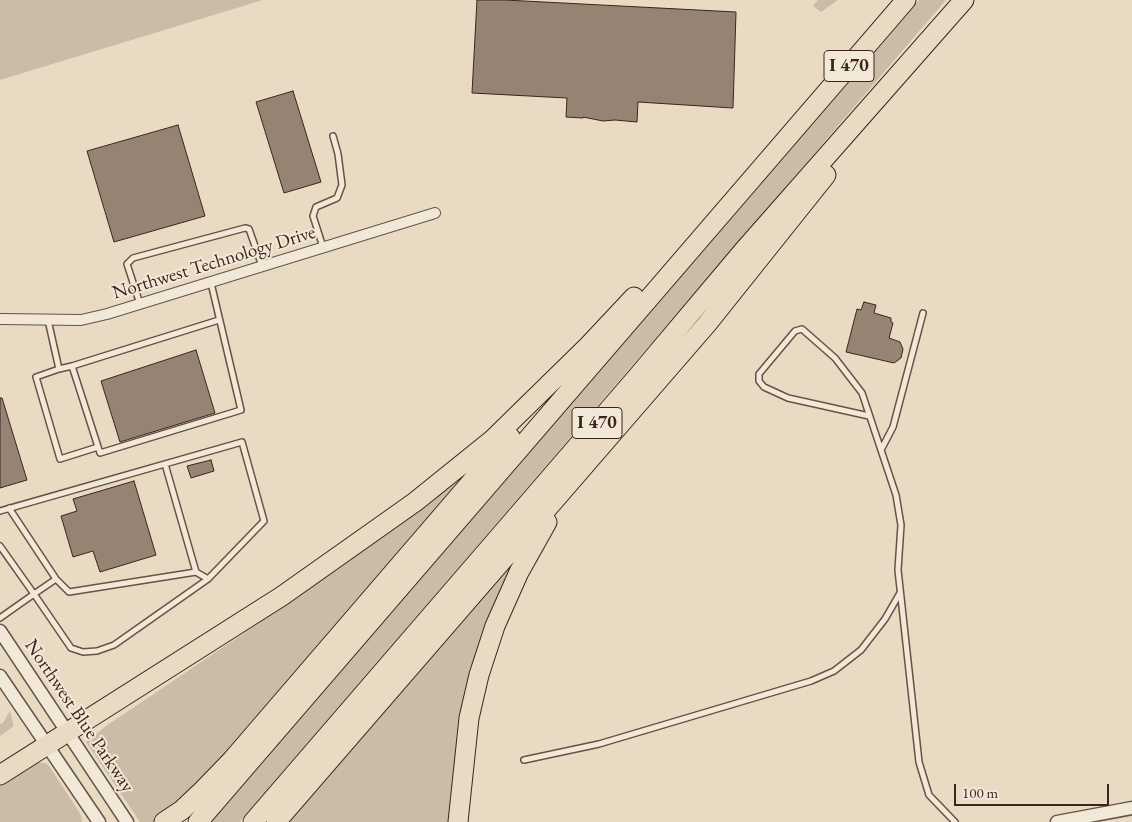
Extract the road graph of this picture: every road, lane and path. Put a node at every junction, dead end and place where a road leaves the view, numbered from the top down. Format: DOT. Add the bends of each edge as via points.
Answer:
graph roads {
  1 [pos="906,0"];
  2 [pos="964,0"];
  3 [pos="943,25"];
  4 [pos="792,132"];
  5 [pos="333,136"];
  6 [pos="435,213"];
  7 [pos="323,247"];
  8 [pos="262,266"];
  9 [pos="210,282"];
  10 [pos="140,304"];
  11 [pos="923,313"];
  12 [pos="0,319"];
  13 [pos="48,320"];
  14 [pos="219,320"];
  15 [pos="589,345"];
  16 [pos="72,366"];
  17 [pos="59,369"];
  18 [pos="870,416"];
  19 [pos="98,447"];
  20 [pos="881,450"];
  21 [pos="165,464"];
  22 [pos="579,473"];
  23 [pos="9,508"];
  24 [pos="0,511"];
  25 [pos="0,546"];
  26 [pos="196,572"];
  27 [pos="56,579"];
  28 [pos="208,579"];
  29 [pos="900,592"];
  30 [pos="34,594"];
  31 [pos="0,618"];
  32 [pos="0,631"];
  33 [pos="0,676"];
  34 [pos="67,731"];
  35 [pos="46,745"];
  36 [pos="524,760"];
  37 [pos="0,775"];
  38 [pos="1132,808"];
  39 [pos="98,820"];
  40 [pos="127,822"];
  41 [pos="164,822"];
  42 [pos="198,822"];
  43 [pos="252,822"];
  44 [pos="276,822"];
  45 [pos="458,822"];
  46 [pos="955,822"];
  47 [pos="1058,822"];
  1 -- 4 [label="highway, I 470"];
  2 -- 3 [label="highway, I 470"];
  3 -- 22 [label="highway" via="707,324"];
  3 -- 43 [label="highway, I 470" via="750,243"];
  4 -- 15 [label="highway"];
  4 -- 42 [label="highway, I 470"];
  5 -- 7 [label="lane" via="342,185 337,198 316,207 313,216"];
  6 -- 7 [label="street, Northwest Technology Drive"];
  7 -- 8 [label="street, Northwest Technology Drive"];
  8 -- 9 [label="street, Northwest Technology Drive"];
  8 -- 10 [label="lane" via="250,229 245,228 133,258 127,264"];
  9 -- 10 [label="street, Northwest Technology Drive"];
  9 -- 14 [label="lane"];
  10 -- 13 [label="street, Northwest Technology Drive" via="81,320"];
  11 -- 20 [label="lane" via="893,427"];
  12 -- 13 [label="street, Northwest Technology Drive"];
  13 -- 17 [label="lane"];
  14 -- 16 [label="lane"];
  14 -- 19 [label="lane" via="241,410 100,453"];
  15 -- 34 [label="highway" via="492,440 415,502 282,596"];
  15 -- 41 [label="highway" via="232,760 182,810"];
  16 -- 17 [label="lane"];
  16 -- 19 [label="lane"];
  17 -- 19 [label="lane" via="36,377 60,459"];
  18 -- 18 [label="lane" via="788,398 764,387 759,381 759,374 795,331 802,329 854,380"];
  18 -- 20 [label="lane"];
  20 -- 29 [label="lane" via="896,495 901,525"];
  21 -- 23 [label="lane"];
  21 -- 26 [label="lane"];
  21 -- 28 [label="lane" via="242,442 264,521"];
  22 -- 44 [label="highway"];
  22 -- 45 [label="highway" via="523,564 495,626 469,718"];
  23 -- 24 [label="lane"];
  23 -- 27 [label="lane"];
  25 -- 30 [label="lane"];
  26 -- 27 [label="lane" via="70,592"];
  26 -- 28 [label="lane"];
  27 -- 30 [label="lane"];
  28 -- 30 [label="lane" via="114,645 97,651 83,652 71,648"];
  29 -- 36 [label="lane" via="885,619 861,650 834,671 812,681 599,744"];
  29 -- 46 [label="lane" via="919,762 929,795"];
  30 -- 31 [label="lane"];
  32 -- 34 [label="street, Northwest Blue Parkway"];
  33 -- 35 [label="street"];
  34 -- 35 [label="highway"];
  34 -- 40 [label="street, Northwest Blue Parkway"];
  35 -- 37 [label="highway"];
  35 -- 39 [label="street"];
  38 -- 47 [label="street"];
}
